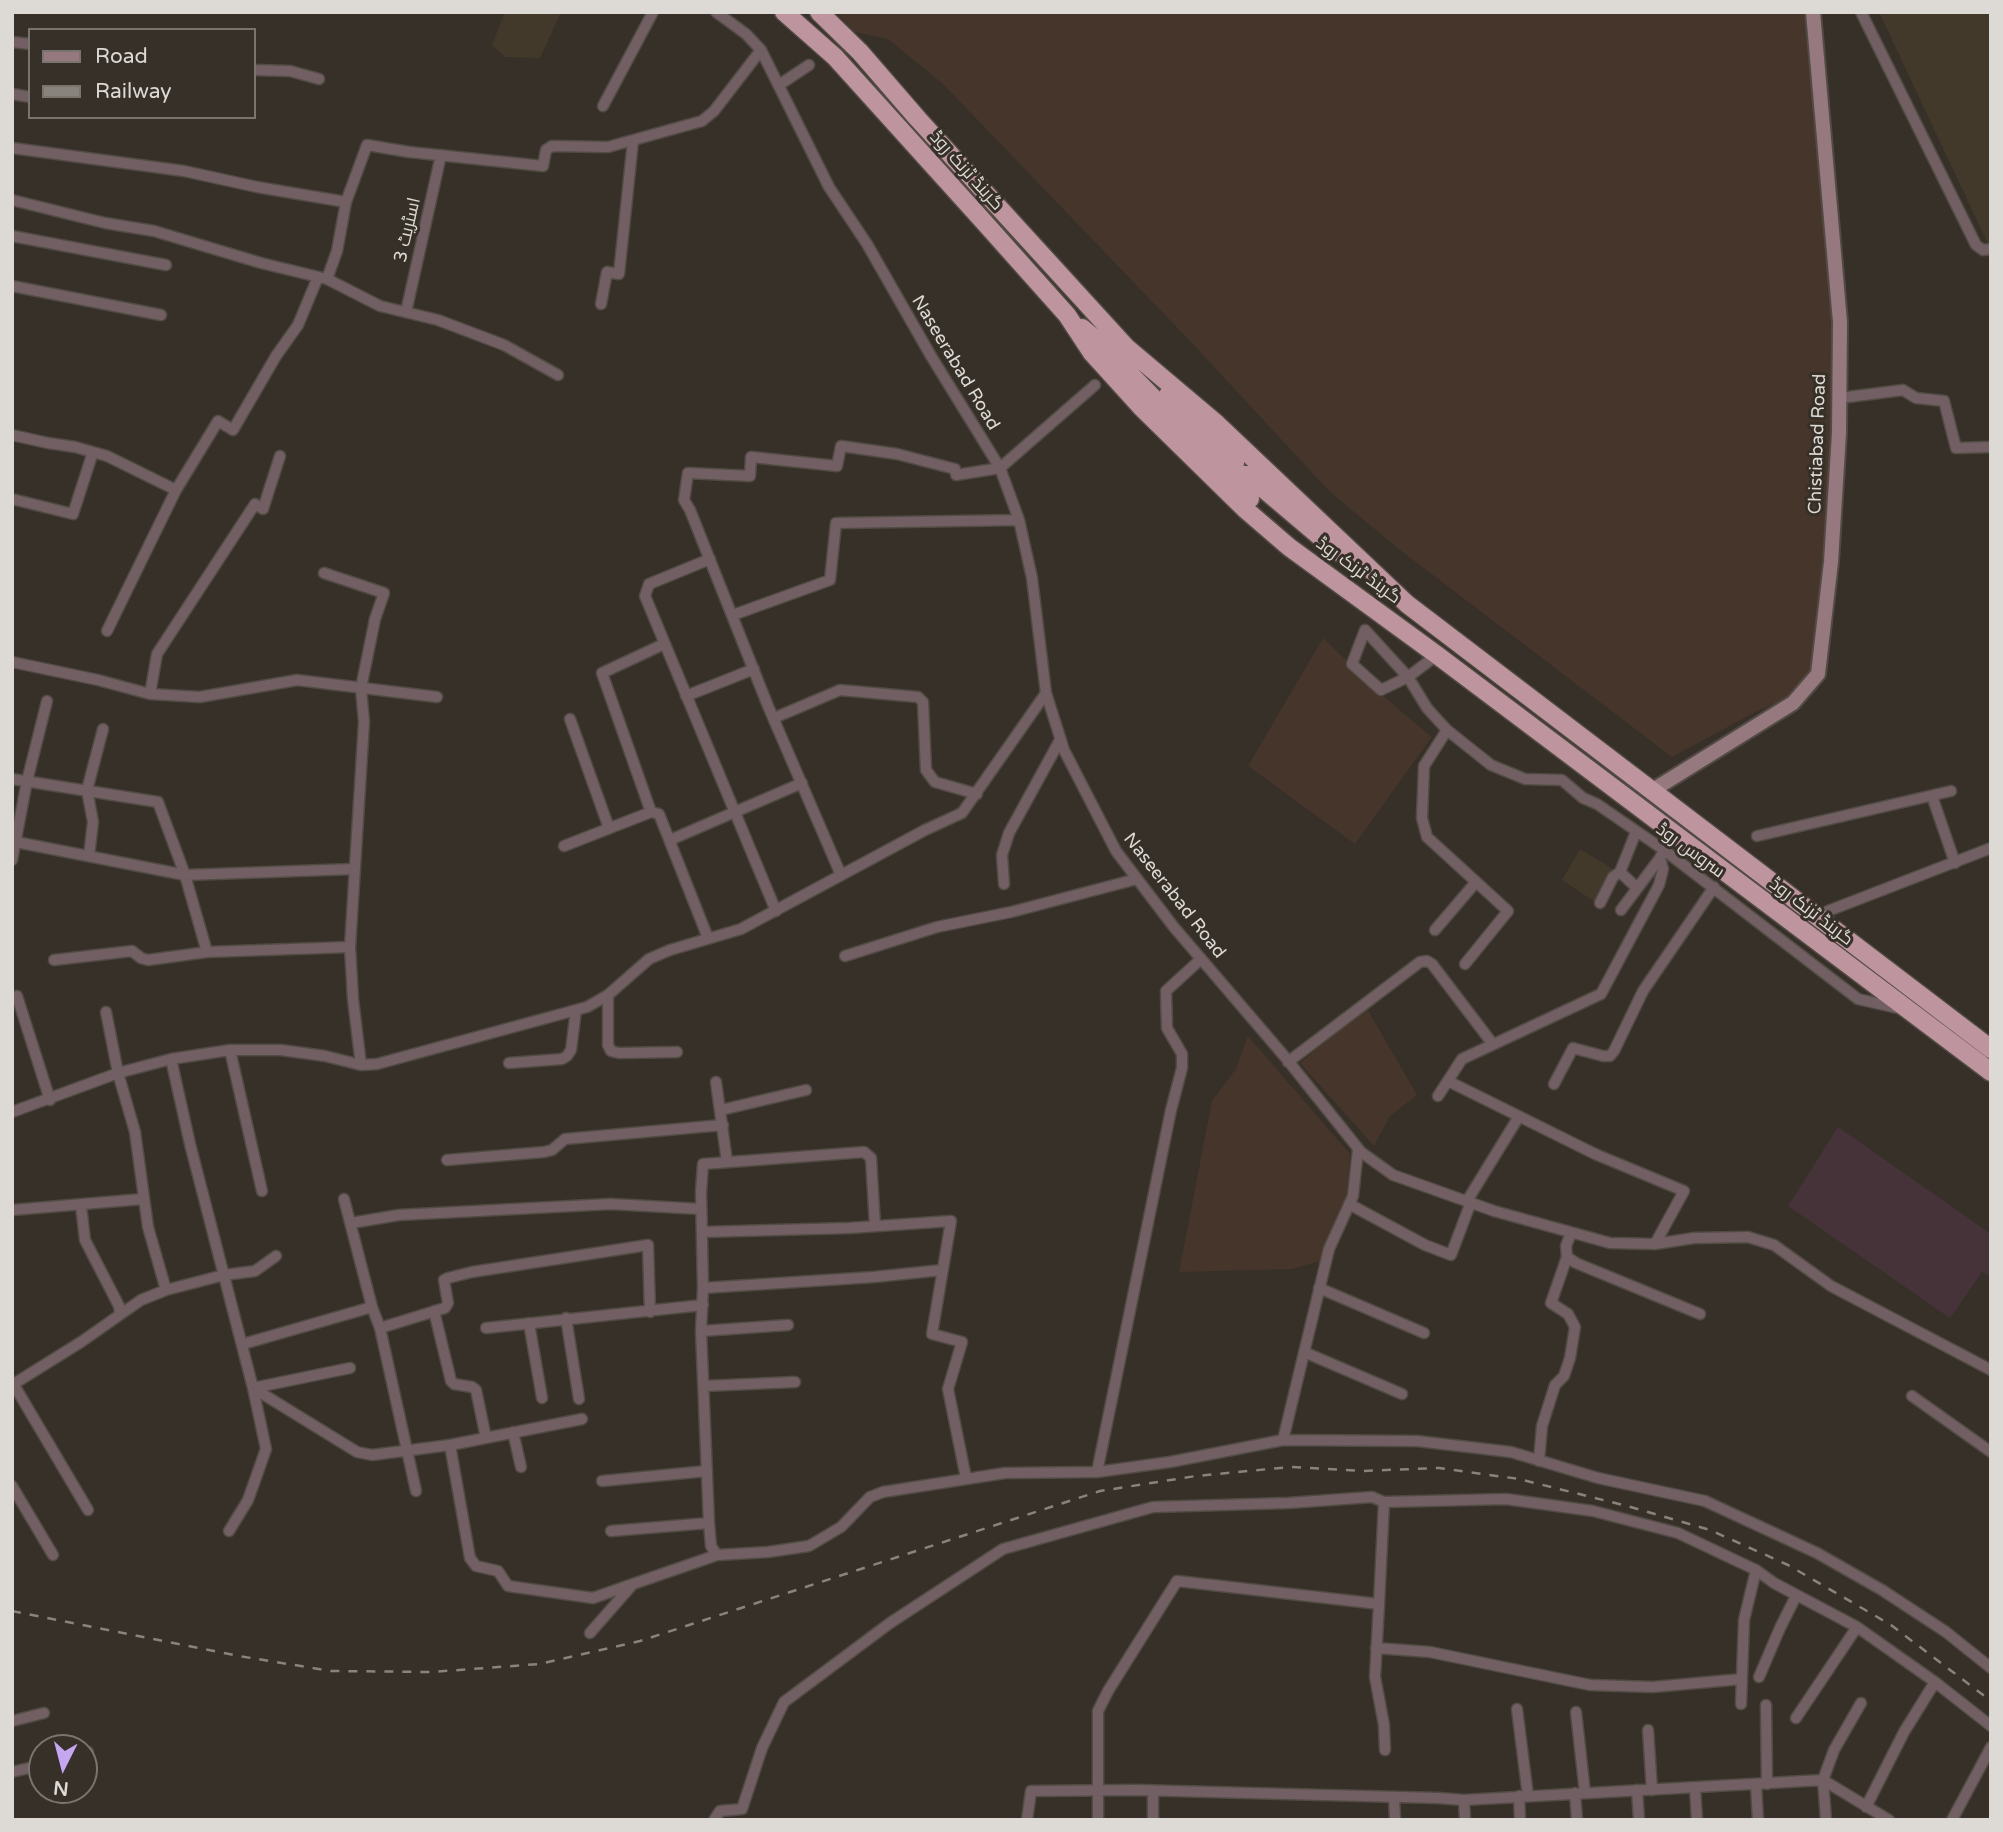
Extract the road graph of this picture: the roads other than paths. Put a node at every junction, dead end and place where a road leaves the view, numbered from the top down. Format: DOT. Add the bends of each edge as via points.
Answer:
graph roads {
  1 [pos="653,12"];
  2 [pos="716,12"];
  3 [pos="784,12"];
  4 [pos="819,12"];
  5 [pos="1813,12"];
  6 [pos="1861,12"];
  7 [pos="761,50"];
  8 [pos="809,65"];
  9 [pos="256,70"];
  10 [pos="319,79"];
  11 [pos="779,85"];
  12 [pos="603,106"];
  13 [pos="633,141"];
  14 [pos="12,148"];
  15 [pos="441,155"];
  16 [pos="12,201"];
  17 [pos="346,202"];
  18 [pos="12,236"];
  19 [pos="1989,249"];
  20 [pos="166,265"];
  21 [pos="323,278"];
  22 [pos="12,286"];
  23 [pos="601,304"];
  24 [pos="406,312"];
  25 [pos="161,315"];
  26 [pos="1067,315"];
  27 [pos="1127,348"];
  28 [pos="558,374"];
  29 [pos="1095,385"];
  30 [pos="1840,398"];
  31 [pos="12,435"];
  32 [pos="1991,447"];
  33 [pos="93,452"];
  34 [pos="280,456"];
  35 [pos="1000,468"];
  36 [pos="176,490"];
  37 [pos="12,499"];
  38 [pos="1019,520"];
  39 [pos="710,559"];
  40 [pos="324,573"];
  41 [pos="1407,604"];
  42 [pos="1373,608"];
  43 [pos="733,615"];
  44 [pos="107,631"];
  45 [pos="664,644"];
  46 [pos="1437,655"];
  47 [pos="12,662"];
  48 [pos="754,669"];
  49 [pos="1408,677"];
  50 [pos="361,688"];
  51 [pos="150,694"];
  52 [pos="1046,694"];
  53 [pos="686,695"];
  54 [pos="436,697"];
  55 [pos="47,701"];
  56 [pos="774,718"];
  57 [pos="570,719"];
  58 [pos="103,729"];
  59 [pos="1447,730"];
  60 [pos="1060,740"];
  61 [pos="12,779"];
  62 [pos="27,781"];
  63 [pos="802,783"];
  64 [pos="87,790"];
  65 [pos="1653,790"];
  66 [pos="1951,792"];
  67 [pos="977,794"];
  68 [pos="1932,796"];
  69 [pos="651,812"];
  70 [pos="735,812"];
  71 [pos="610,828"];
  72 [pos="1636,832"];
  73 [pos="1757,836"];
  74 [pos="670,840"];
  75 [pos="16,842"];
  76 [pos="564,846"];
  77 [pos="1991,848"];
  78 [pos="1662,854"];
  79 [pos="89,856"];
  80 [pos="12,860"];
  81 [pos="1955,863"];
  82 [pos="354,869"];
  83 [pos="1620,872"];
  84 [pos="185,875"];
  85 [pos="841,876"];
  86 [pos="1137,879"];
  87 [pos="1476,882"];
  88 [pos="1004,884"];
  89 [pos="1714,887"];
  90 [pos="1637,888"];
  91 [pos="1600,903"];
  92 [pos="1621,910"];
  93 [pos="776,911"];
  94 [pos="1815,916"];
  95 [pos="1435,930"];
  96 [pos="708,938"];
  97 [pos="350,947"];
  98 [pos="207,952"];
  99 [pos="845,956"];
  100 [pos="1201,959"];
  101 [pos="54,960"];
  102 [pos="1465,964"];
  103 [pos="608,995"];
  104 [pos="17,996"];
  105 [pos="576,1010"];
  106 [pos="1909,1011"];
  107 [pos="106,1012"];
  108 [pos="1492,1043"];
  109 [pos="1991,1049"];
  110 [pos="230,1050"];
  111 [pos="677,1052"];
  112 [pos="171,1059"];
  113 [pos="1976,1061"];
  114 [pos="1288,1062"];
  115 [pos="509,1063"];
  116 [pos="361,1065"];
  117 [pos="1991,1072"];
  118 [pos="118,1073"];
  119 [pos="1991,1079"];
  120 [pos="1448,1081"];
  121 [pos="716,1082"];
  122 [pos="1554,1084"];
  123 [pos="806,1090"];
  124 [pos="1438,1096"];
  125 [pos="50,1100"];
  126 [pos="721,1110"];
  127 [pos="12,1112"];
  128 [pos="1518,1118"];
  129 [pos="723,1125"];
  130 [pos="1358,1150"];
  131 [pos="447,1160"];
  132 [pos="727,1162"];
  133 [pos="262,1191"];
  134 [pos="144,1199"];
  135 [pos="344,1199"];
  136 [pos="1469,1201"];
  137 [pos="1349,1204"];
  138 [pos="81,1206"];
  139 [pos="701,1209"];
  140 [pos="12,1210"];
  141 [pos="351,1223"];
  142 [pos="875,1226"];
  143 [pos="702,1232"];
  144 [pos="1572,1233"];
  145 [pos="1654,1244"];
  146 [pos="276,1256"];
  147 [pos="1567,1257"];
  148 [pos="942,1270"];
  149 [pos="224,1275"];
  150 [pos="703,1288"];
  151 [pos="1319,1288"];
  152 [pos="166,1290"];
  153 [pos="703,1305"];
  154 [pos="372,1307"];
  155 [pos="434,1311"];
  156 [pos="650,1312"];
  157 [pos="120,1313"];
  158 [pos="1700,1314"];
  159 [pos="566,1318"];
  160 [pos="529,1323"];
  161 [pos="788,1325"];
  162 [pos="380,1328"];
  163 [pos="486,1328"];
  164 [pos="701,1331"];
  165 [pos="1424,1333"];
  166 [pos="243,1343"];
  167 [pos="1304,1352"];
  168 [pos="350,1368"];
  169 [pos="1991,1370"];
  170 [pos="795,1382"];
  171 [pos="13,1385"];
  172 [pos="704,1386"];
  173 [pos="253,1388"];
  174 [pos="1402,1394"];
  175 [pos="1912,1396"];
  176 [pos="542,1398"];
  177 [pos="579,1399"];
  178 [pos="582,1419"];
  179 [pos="513,1432"];
  180 [pos="486,1438"];
  181 [pos="1283,1440"];
  182 [pos="450,1445"];
  183 [pos="406,1452"];
  184 [pos="1991,1452"];
  185 [pos="1539,1461"];
  186 [pos="521,1467"];
  187 [pos="707,1471"];
  188 [pos="1097,1472"];
  189 [pos="966,1478"];
  190 [pos="602,1481"];
  191 [pos="12,1486"];
  192 [pos="416,1491"];
  193 [pos="1384,1502"];
  194 [pos="88,1510"];
  195 [pos="709,1523"];
  196 [pos="229,1531"];
  197 [pos="611,1531"];
  198 [pos="53,1555"];
  199 [pos="717,1555"];
  200 [pos="1756,1570"];
  201 [pos="633,1584"];
  202 [pos="1796,1596"];
  203 [pos="1379,1604"];
  204 [pos="1857,1627"];
  205 [pos="590,1633"];
  206 [pos="1376,1648"];
  207 [pos="1991,1668"];
  208 [pos="1759,1677"];
  209 [pos="1742,1679"];
  210 [pos="1935,1682"];
  211 [pos="1861,1703"];
  212 [pos="1741,1704"];
  213 [pos="1766,1705"];
  214 [pos="1517,1709"];
  215 [pos="1576,1712"];
  216 [pos="44,1713"];
  217 [pos="1796,1718"];
  218 [pos="12,1721"];
  219 [pos="1991,1726"];
  220 [pos="1648,1730"];
  221 [pos="1991,1747"];
  222 [pos="1385,1750"];
  223 [pos="1823,1780"];
  224 [pos="1761,1784"];
  225 [pos="1695,1788"];
  226 [pos="1098,1790"];
  227 [pos="1637,1790"];
  228 [pos="1652,1790"];
  229 [pos="1153,1791"];
  230 [pos="1580,1793"];
  231 [pos="1523,1796"];
  232 [pos="1394,1797"];
  233 [pos="1464,1800"];
  234 [pos="1866,1807"];
  235 [pos="742,1809"];
  236 [pos="1875,1817"];
  237 [pos="714,1820"];
  238 [pos="744,1820"];
  239 [pos="1027,1820"];
  240 [pos="1098,1820"];
  241 [pos="1153,1820"];
  242 [pos="1395,1820"];
  243 [pos="1465,1820"];
  244 [pos="1520,1820"];
  245 [pos="1577,1820"];
  246 [pos="1639,1820"];
  247 [pos="1697,1820"];
  248 [pos="1758,1820"];
  249 [pos="1826,1820"];
  250 [pos="1889,1820"];
  251 [pos="1952,1820"];
  1 -- 12 [label="street"];
  2 -- 7 [label="street, Naseerabad Road"];
  3 -- 26 [label="highway, گرینڈ ٹرنک روڈ" via="835,57"];
  4 -- 27 [label="highway, گرینڈ ٹرنک روڈ"];
  5 -- 30 [label="main road, Chistiabad Road" via="1839,284"];
  6 -- 19 [label="street" via="1976,245"];
  7 -- 11 [label="street, Naseerabad Road"];
  7 -- 13 [label="street" via="702,121"];
  8 -- 11 [label="street"];
  9 -- 10 [label="street" via="290,71"];
  11 -- 35 [label="street, Naseerabad Road" via="829,187"];
  13 -- 15 [label="street" via="608,147 552,146 546,150 543,166"];
  13 -- 23 [label="street" via="619,274 607,272"];
  14 -- 17 [label="street" via="184,171"];
  15 -- 17 [label="street" via="367,145"];
  15 -- 24 [label="street, اسٹریٹ 3"];
  16 -- 21 [label="street" via="154,231"];
  17 -- 21 [label="street" via="337,251"];
  18 -- 20 [label="street"];
  21 -- 24 [label="street" via="380,306"];
  21 -- 36 [label="street" via="233,430 218,421"];
  22 -- 25 [label="street"];
  24 -- 28 [label="street" via="504,345"];
  26 -- 27 [label="highway" via="1100,343 1224,474 1233,472 1235,463"];
  26 -- 42 [label="highway, گرینڈ ٹرنک روڈ" via="1092,353 1141,407 1245,510"];
  27 -- 41 [label="highway, گرینڈ ٹرنک روڈ" via="1217,424"];
  29 -- 35 [label="street"];
  30 -- 32 [label="street" via="1903,390 1916,398 1944,401 1956,448"];
  30 -- 65 [label="main road, Chistiabad Road" via="1831,562 1818,674 1793,703"];
  31 -- 33 [label="street"];
  33 -- 36 [label="street"];
  33 -- 37 [label="street" via="73,514"];
  34 -- 51 [label="street" via="263,509 255,504 157,654"];
  35 -- 38 [label="street, Naseerabad Road"];
  35 -- 39 [label="street" via="956,475 954,469 897,454 841,446 837,466 751,457 750,475 688,473 684,500"];
  36 -- 44 [label="street"];
  38 -- 43 [label="street" via="836,523 830,580"];
  38 -- 52 [label="street, Naseerabad Road" via="1032,578"];
  39 -- 43 [label="street"];
  39 -- 45 [label="street" via="645,589"];
  40 -- 50 [label="street" via="384,593"];
  41 -- 42 [label="highway" via="1320,539 1247,475 1237,478 1236,485 1255,504"];
  41 -- 65 [label="highway, گرینڈ ٹرنک روڈ"];
  42 -- 46 [label="highway, گرینڈ ٹرنک روڈ"];
  43 -- 48 [label="street"];
  45 -- 53 [label="street"];
  45 -- 69 [label="street" via="602,673"];
  46 -- 49 [label="street"];
  46 -- 106 [label="highway, گرینڈ ٹرنک روڈ"];
  47 -- 51 [label="street"];
  48 -- 53 [label="street"];
  48 -- 56 [label="street"];
  49 -- 49 [label="street, سروس روڈ" via="1381,690 1352,664 1365,630"];
  49 -- 59 [label="street, سروس روڈ"];
  50 -- 51 [label="street" via="297,680 200,698"];
  50 -- 54 [label="street"];
  50 -- 82 [label="street" via="364,723"];
  52 -- 60 [label="street, Naseerabad Road"];
  52 -- 67 [label="street"];
  53 -- 70 [label="street"];
  55 -- 62 [label="street"];
  56 -- 63 [label="street"];
  56 -- 67 [label="street" via="840,690 918,697 924,710 926,771 935,782"];
  57 -- 71 [label="street"];
  58 -- 64 [label="street"];
  59 -- 72 [label="street, سروس روڈ" via="1491,765 1525,779 1562,780"];
  59 -- 87 [label="street" via="1424,766 1422,818 1427,837"];
  60 -- 86 [label="street, Naseerabad Road" via="1116,851"];
  60 -- 88 [label="street" via="1009,833 1002,855"];
  61 -- 62 [label="street"];
  62 -- 64 [label="street"];
  62 -- 75 [label="street"];
  63 -- 70 [label="street"];
  63 -- 85 [label="street"];
  64 -- 79 [label="street" via="93,822"];
  64 -- 84 [label="street" via="158,802"];
  65 -- 94 [label="highway, گرینڈ ٹرنک روڈ"];
  66 -- 68 [label="street"];
  67 -- 85 [label="street" via="954,819"];
  68 -- 73 [label="street"];
  68 -- 81 [label="street"];
  69 -- 71 [label="street"];
  69 -- 74 [label="street" via="659,814"];
  70 -- 74 [label="street"];
  70 -- 93 [label="street"];
  71 -- 76 [label="street"];
  72 -- 78 [label="street, سروس روڈ"];
  72 -- 83 [label="street"];
  74 -- 96 [label="street"];
  75 -- 79 [label="street"];
  75 -- 80 [label="street"];
  77 -- 81 [label="street"];
  78 -- 89 [label="street, سروس روڈ"];
  78 -- 90 [label="street"];
  78 -- 108 [label="street" via="1659,886 1601,994"];
  79 -- 84 [label="street"];
  81 -- 94 [label="street"];
  82 -- 84 [label="street"];
  82 -- 97 [label="street"];
  83 -- 90 [label="street"];
  83 -- 91 [label="street"];
  84 -- 98 [label="street"];
  85 -- 93 [label="street"];
  86 -- 99 [label="street" via="937,927"];
  86 -- 100 [label="street, Naseerabad Road"];
  87 -- 95 [label="street"];
  87 -- 102 [label="street" via="1508,911"];
  89 -- 106 [label="street, سروس روڈ" via="1858,999"];
  89 -- 122 [label="street" via="1643,991 1614,1051 1603,1056 1573,1048"];
  90 -- 92 [label="street"];
  93 -- 96 [label="street" via="741,929"];
  94 -- 109 [label="highway, گرینڈ ٹرنک روڈ"];
  96 -- 103 [label="street" via="649,958"];
  97 -- 98 [label="street"];
  97 -- 116 [label="street"];
  98 -- 101 [label="street" via="148,960 132,951"];
  100 -- 114 [label="street, Naseerabad Road"];
  100 -- 188 [label="street" via="1166,991 1167,1028 1182,1054 1182,1068"];
  103 -- 105 [label="street"];
  103 -- 111 [label="street" via="611,1051"];
  104 -- 125 [label="street"];
  105 -- 115 [label="street" via="568,1056"];
  105 -- 116 [label="street"];
  106 -- 113 [label="highway, گرینڈ ٹرنک روڈ"];
  107 -- 118 [label="street"];
  108 -- 114 [label="street" via="1427,961"];
  108 -- 120 [label="street" via="1462,1059"];
  110 -- 112 [label="street"];
  110 -- 116 [label="street" via="281,1050"];
  110 -- 133 [label="street"];
  112 -- 118 [label="street"];
  112 -- 149 [label="street"];
  113 -- 117 [label="highway, گرینڈ ٹرنک روڈ"];
  113 -- 119 [label="highway"];
  114 -- 130 [label="street, Naseerabad Road"];
  118 -- 125 [label="street"];
  118 -- 134 [label="street" via="135,1132"];
  120 -- 124 [label="street"];
  120 -- 128 [label="street"];
  121 -- 126 [label="street"];
  123 -- 126 [label="street"];
  125 -- 127 [label="street"];
  126 -- 129 [label="street"];
  128 -- 136 [label="street"];
  128 -- 145 [label="street" via="1684,1191"];
  129 -- 131 [label="street" via="565,1139 544,1152"];
  129 -- 132 [label="street"];
  130 -- 136 [label="street, Naseerabad Road" via="1392,1175"];
  130 -- 137 [label="street"];
  132 -- 139 [label="street" via="703,1164"];
  132 -- 142 [label="street" via="864,1152 871,1158"];
  134 -- 138 [label="street"];
  134 -- 152 [label="street"];
  135 -- 141 [label="street"];
  136 -- 137 [label="street" via="1451,1255"];
  136 -- 144 [label="street, Naseerabad Road"];
  137 -- 151 [label="street" via="1329,1249"];
  138 -- 140 [label="street"];
  138 -- 157 [label="street" via="85,1240"];
  139 -- 141 [label="street" via="611,1204 399,1215"];
  139 -- 143 [label="street"];
  141 -- 154 [label="street"];
  142 -- 143 [label="street"];
  142 -- 148 [label="street" via="951,1221"];
  143 -- 150 [label="street"];
  144 -- 145 [label="street, Naseerabad Road" via="1610,1243"];
  144 -- 147 [label="street"];
  145 -- 169 [label="street, Naseerabad Road" via="1748,1237 1774,1245 1831,1286"];
  146 -- 149 [label="street" via="256,1270"];
  147 -- 158 [label="street"];
  147 -- 185 [label="street" via="1551,1303 1568,1314 1575,1327 1570,1359 1555,1385 1542,1426"];
  148 -- 150 [label="street"];
  148 -- 189 [label="street" via="932,1334 962,1342 948,1389"];
  149 -- 152 [label="street"];
  149 -- 166 [label="street"];
  150 -- 153 [label="street"];
  151 -- 165 [label="street"];
  151 -- 167 [label="street"];
  152 -- 157 [label="street"];
  153 -- 156 [label="street"];
  153 -- 164 [label="street"];
  154 -- 162 [label="street"];
  154 -- 166 [label="street"];
  155 -- 156 [label="street" via="448,1303 444,1280 448,1278 648,1245"];
  155 -- 162 [label="street"];
  155 -- 180 [label="street" via="451,1381 476,1390"];
  156 -- 159 [label="street"];
  157 -- 171 [label="street"];
  159 -- 160 [label="street"];
  159 -- 177 [label="street"];
  160 -- 163 [label="street"];
  160 -- 176 [label="street"];
  161 -- 164 [label="street"];
  162 -- 183 [label="street"];
  164 -- 172 [label="street"];
  166 -- 173 [label="street"];
  167 -- 174 [label="street"];
  167 -- 181 [label="street"];
  168 -- 173 [label="street"];
  170 -- 172 [label="street"];
  171 -- 194 [label="street"];
  172 -- 187 [label="street"];
  173 -- 183 [label="street" via="364,1455"];
  173 -- 196 [label="street" via="266,1449 248,1500"];
  175 -- 184 [label="street"];
  178 -- 179 [label="street"];
  179 -- 180 [label="street"];
  179 -- 186 [label="street"];
  180 -- 182 [label="street"];
  181 -- 185 [label="street" via="1417,1441 1511,1452"];
  181 -- 188 [label="street"];
  182 -- 183 [label="street"];
  182 -- 201 [label="street" via="470,1558 476,1566 498,1571 508,1586 593,1598"];
  183 -- 192 [label="street"];
  185 -- 207 [label="street" via="1705,1501 1817,1553 1882,1590"];
  187 -- 190 [label="street"];
  187 -- 195 [label="street"];
  188 -- 189 [label="street"];
  189 -- 199 [label="street" via="870,1497 841,1527 809,1546"];
  191 -- 198 [label="street"];
  193 -- 200 [label="street" via="1506,1499 1593,1511 1678,1533"];
  193 -- 203 [label="street"];
  193 -- 235 [label="street" via="1372,1497 1153,1507 1003,1549 890,1623 784,1702 762,1748"];
  195 -- 197 [label="street"];
  195 -- 199 [label="street"];
  199 -- 201 [label="street"];
  200 -- 202 [label="street"];
  200 -- 209 [label="street" via="1744,1620"];
  201 -- 205 [label="street"];
  202 -- 204 [label="street"];
  202 -- 208 [label="street"];
  203 -- 206 [label="street"];
  203 -- 226 [label="street" via="1178,1581 1098,1711"];
  204 -- 210 [label="street"];
  204 -- 217 [label="street"];
  206 -- 209 [label="street" via="1430,1652 1590,1685 1653,1687"];
  206 -- 222 [label="street" via="1375,1677"];
  209 -- 212 [label="street"];
  210 -- 219 [label="street"];
  210 -- 234 [label="street"];
  211 -- 223 [label="street"];
  213 -- 224 [label="street"];
  214 -- 231 [label="street"];
  215 -- 230 [label="street"];
  216 -- 218 [label="street"];
  220 -- 228 [label="street"];
  221 -- 251 [label="street"];
  223 -- 224 [label="street"];
  223 -- 234 [label="street"];
  223 -- 249 [label="street"];
  224 -- 225 [label="street"];
  224 -- 248 [label="street"];
  225 -- 228 [label="street"];
  225 -- 247 [label="street"];
  226 -- 229 [label="street"];
  226 -- 239 [label="street" via="1031,1791"];
  226 -- 240 [label="street"];
  227 -- 228 [label="street"];
  227 -- 230 [label="street"];
  227 -- 246 [label="street"];
  229 -- 232 [label="street"];
  229 -- 241 [label="street"];
  230 -- 231 [label="street"];
  230 -- 245 [label="street"];
  231 -- 233 [label="street"];
  231 -- 244 [label="street"];
  232 -- 233 [label="street"];
  232 -- 242 [label="street"];
  233 -- 243 [label="street"];
  234 -- 236 [label="street"];
  235 -- 237 [label="street" via="720,1811"];
  235 -- 238 [label="street"];
  236 -- 250 [label="street"];
}
